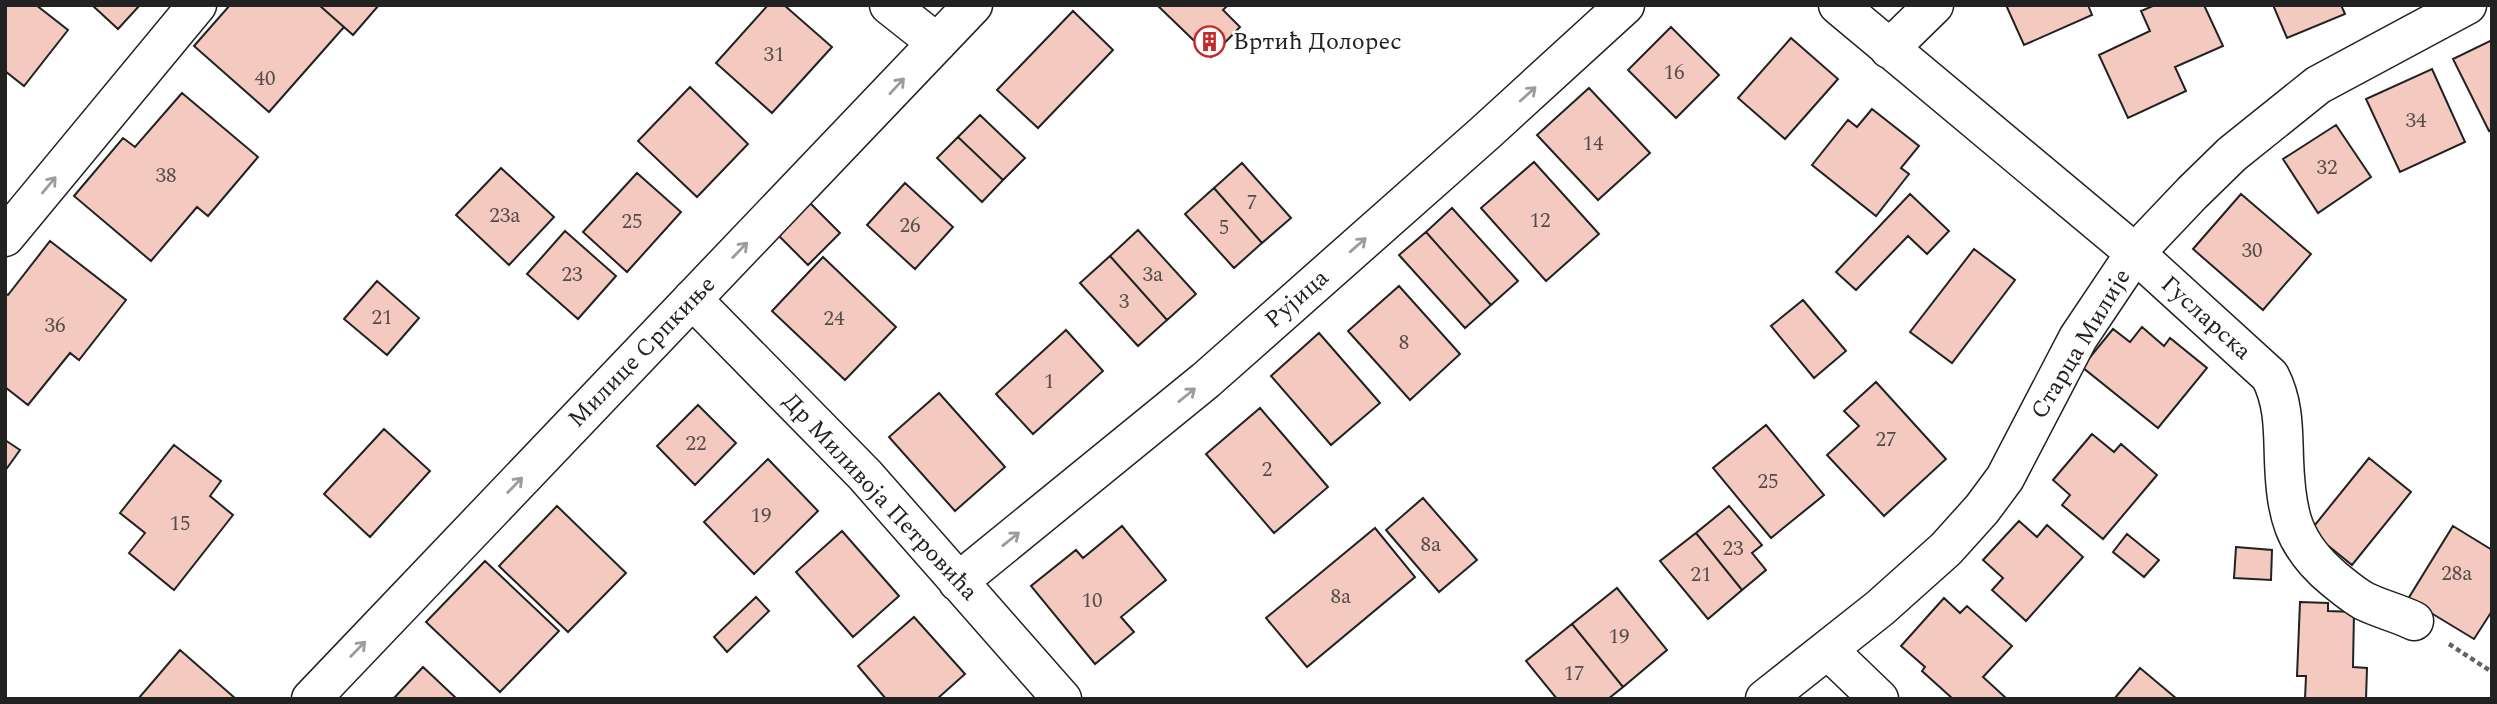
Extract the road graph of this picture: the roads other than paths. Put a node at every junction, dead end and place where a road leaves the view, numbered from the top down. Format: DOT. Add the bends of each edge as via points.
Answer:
graph roads {
  1 [pos="197,5"];
  2 [pos="889,5"];
  3 [pos="973,5"];
  4 [pos="1625,5"];
  5 [pos="1838,5"];
  6 [pos="1934,5"];
  7 [pos="2467,5"];
  8 [pos="937,43"];
  9 [pos="1889,49"];
  10 [pos="5,237"];
  11 [pos="2135,253"];
  12 [pos="692,299"];
  13 [pos="958,582"];
  14 [pos="2414,621"];
  15 [pos="1828,650"];
  16 [pos="311,699"];
  17 [pos="1062,699"];
  18 [pos="1765,699"];
  19 [pos="1880,699"];
  10 -- 1 [label="street, one-way"];
  2 -- 8 [label="street"];
  3 -- 8 [label="street, Милице Српкиње"];
  13 -- 4 [label="street, Рујица, one-way" via="1206,380"];
  5 -- 9 [label="street, Гусларска"];
  6 -- 9 [label="street"];
  7 -- 11 [label="street, Старца Милије" via="2318,85 2232,155"];
  12 -- 8 [label="street, Милице Српкиње, one-way"];
  9 -- 11 [label="street, Гусларска"];
  11 -- 14 [label="street, Гусларска" via="2270,376 2283,416 2291,520 2311,558 2353,594"];
  11 -- 15 [label="street, Старца Милије" via="2078,338 2005,478 1982,509 1946,549"];
  12 -- 13 [label="street, Др Миливоја Петровића" via="865,475"];
  16 -- 12 [label="street, Милице Српкиње, one-way"];
  13 -- 17 [label="street, Др Миливоја Петровића"];
  15 -- 18 [label="street, Старца Милије"];
  15 -- 19 [label="street"];
}
